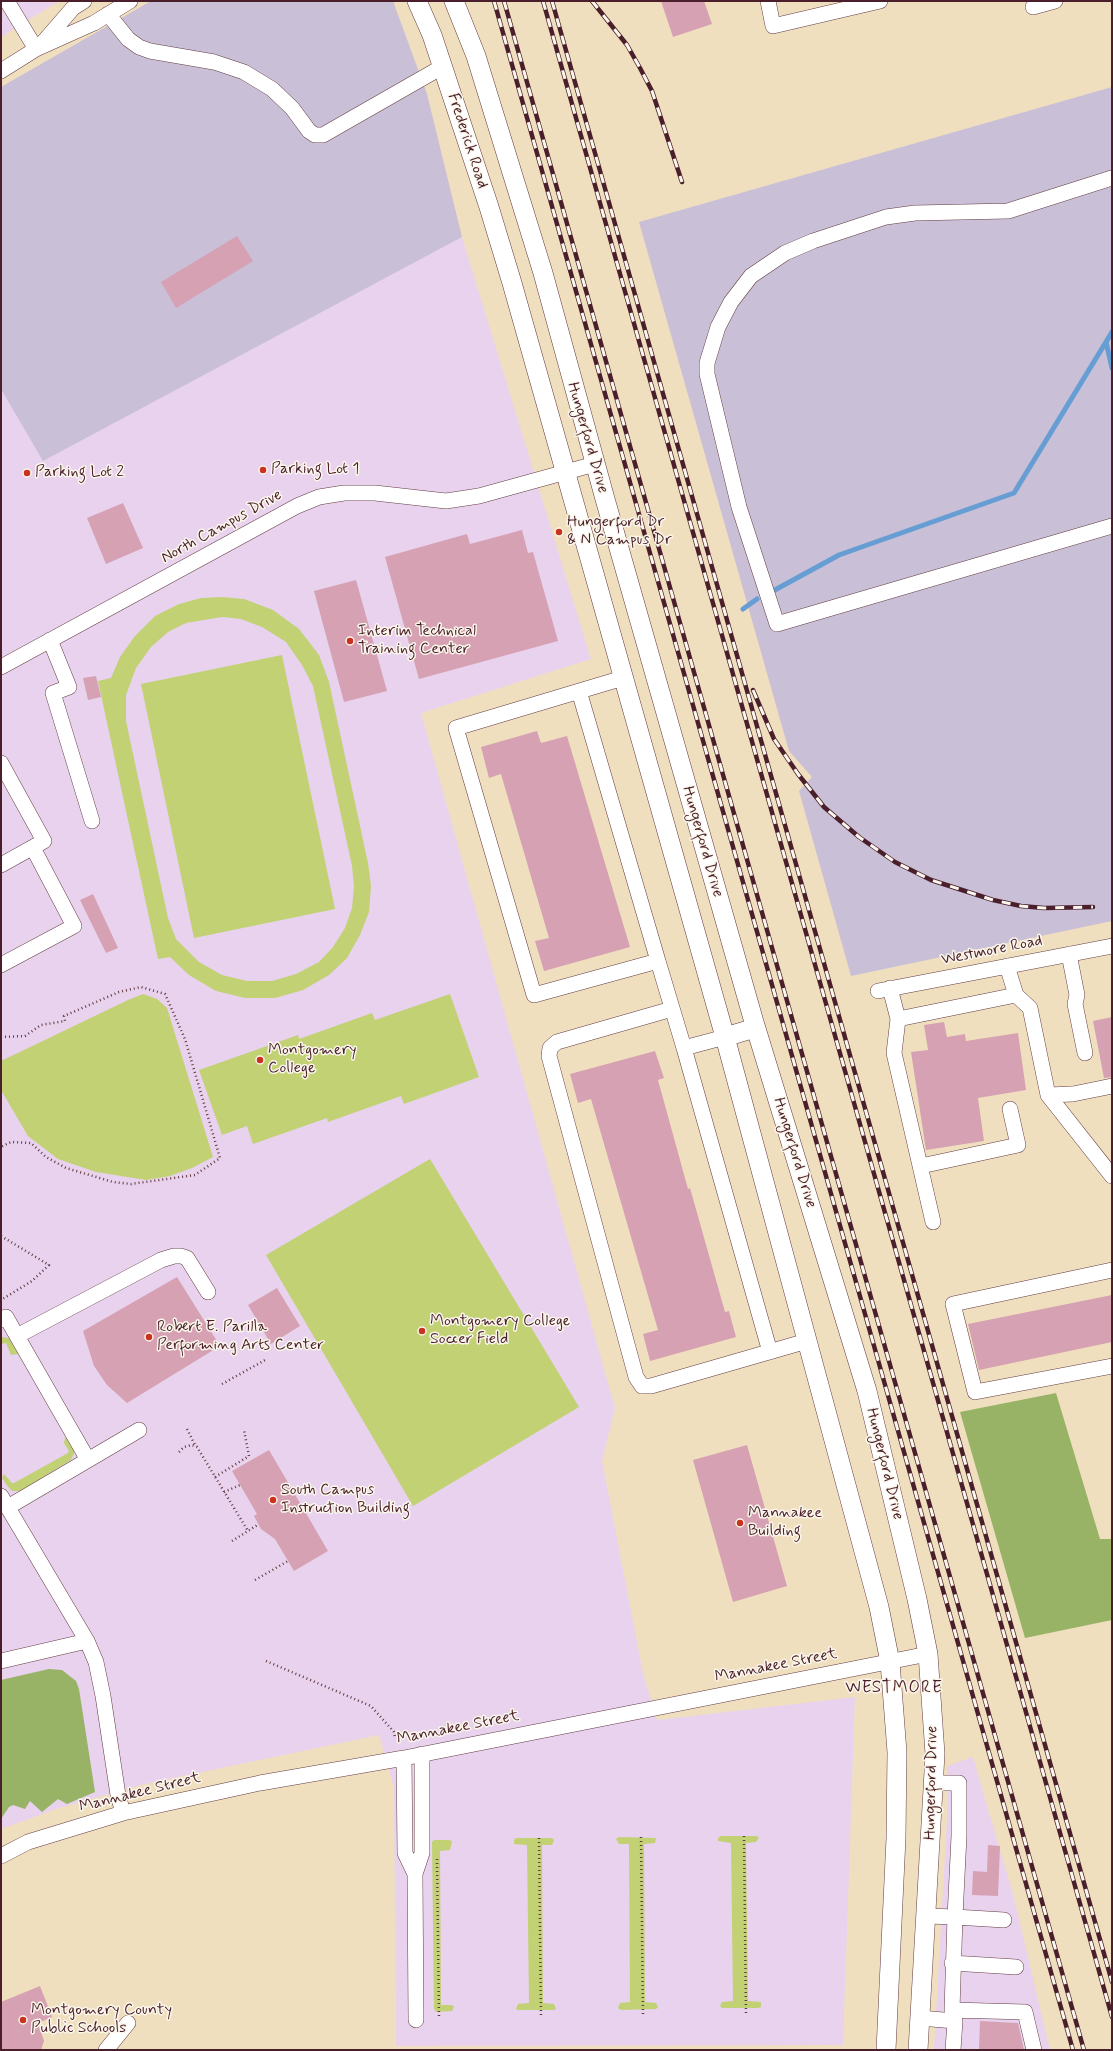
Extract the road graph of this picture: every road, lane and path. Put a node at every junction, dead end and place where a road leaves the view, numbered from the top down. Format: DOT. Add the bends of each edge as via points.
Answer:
graph roads {
  1 [pos="4,1"];
  2 [pos="7,1"];
  3 [pos="84,1"];
  4 [pos="130,1"];
  5 [pos="417,1"];
  6 [pos="454,1"];
  7 [pos="768,1"];
  8 [pos="880,1"];
  9 [pos="1055,1"];
  10 [pos="1,3"];
  11 [pos="1033,7"];
  12 [pos="108,14"];
  13 [pos="36,49"];
  14 [pos="442,67"];
  15 [pos="1,71"];
  16 [pos="1112,178"];
  17 [pos="543,272"];
  18 [pos="512,283"];
  19 [pos="595,464"];
  20 [pos="565,472"];
  21 [pos="1112,526"];
  22 [pos="50,640"];
  23 [pos="1,667"];
  24 [pos="623,678"];
  25 [pos="579,691"];
  26 [pos="1,763"];
  27 [pos="92,821"];
  28 [pos="33,848"];
  29 [pos="1,865"];
  30 [pos="1112,946"];
  31 [pos="1069,954"];
  32 [pos="658,961"];
  33 [pos="1,965"];
  34 [pos="1007,966"];
  35 [pos="1016,995"];
  36 [pos="672,1010"];
  37 [pos="898,1018"];
  38 [pos="755,1028"];
  39 [pos="1,1037"];
  40 [pos="725,1037"];
  41 [pos="684,1048"];
  42 [pos="1085,1053"];
  43 [pos="1112,1086"];
  44 [pos="1048,1095"];
  45 [pos="1010,1110"];
  46 [pos="1,1147"];
  47 [pos="921,1166"];
  48 [pos="1112,1176"];
  49 [pos="933,1222"];
  50 [pos="1,1236"];
  51 [pos="1112,1270"];
  52 [pos="208,1292"];
  53 [pos="1,1300"];
  54 [pos="1,1320"];
  55 [pos="17,1336"];
  56 [pos="807,1341"];
  57 [pos="770,1352"];
  58 [pos="267,1359"];
  59 [pos="1112,1366"];
  60 [pos="222,1384"];
  61 [pos="187,1429"];
  62 [pos="139,1430"];
  63 [pos="244,1430"];
  64 [pos="195,1446"];
  65 [pos="179,1452"];
  66 [pos="88,1460"];
  67 [pos="215,1477"];
  68 [pos="240,1485"];
  69 [pos="224,1492"];
  70 [pos="4,1501"];
  71 [pos="259,1524"];
  72 [pos="248,1531"];
  73 [pos="232,1541"];
  74 [pos="288,1561"];
  75 [pos="255,1580"];
  76 [pos="87,1641"];
  77 [pos="928,1654"];
  78 [pos="1,1661"];
  79 [pos="266,1661"];
  80 [pos="890,1662"];
  81 [pos="395,1738"];
  82 [pos="422,1754"];
  83 [pos="404,1758"];
  84 [pos="934,1783"];
  85 [pos="123,1813"];
  86 [pos="744,1836"];
  87 [pos="641,1837"];
  88 [pos="539,1838"];
  89 [pos="1,1856"];
  90 [pos="437,1856"];
  91 [pos="415,1874"];
  92 [pos="927,1916"];
  93 [pos="955,1917"];
  94 [pos="1004,1920"];
  95 [pos="952,1963"];
  96 [pos="1016,1967"];
  97 [pos="746,2015"];
  98 [pos="953,2016"];
  99 [pos="643,2017"];
  100 [pos="540,2018"];
  101 [pos="920,2018"];
  102 [pos="439,2019"];
  103 [pos="416,2020"];
  104 [pos="128,2023"];
  105 [pos="106,2050"];
  106 [pos="886,2050"];
  107 [pos="918,2050"];
  108 [pos="953,2050"];
  109 [pos="1034,2050"];
  1 -- 10 [label="street"];
  2 -- 13 [label="street"];
  3 -- 13 [label="street" via="73,8"];
  4 -- 12 [label="street"];
  5 -- 14 [label="main road, Frederick Road"];
  6 -- 17 [label="main road, Frederick Road" via="476,56"];
  7 -- 8 [label="street" via="774,26"];
  9 -- 11 [label="street"];
  12 -- 13 [label="street"];
  12 -- 14 [label="street" via="128,39 139,47 214,62 244,72 272,89 315,135 322,135"];
  13 -- 15 [label="street"];
  14 -- 18 [label="main road, Frederick Road"];
  16 -- 21 [label="street" via="1008,211 915,213 886,218 813,241 785,253 751,276 731,302 718,327 707,364 707,374 740,507 777,624"];
  17 -- 19 [label="main road, Hungerford Drive"];
  18 -- 20 [label="main road, Hungerford Drive"];
  19 -- 20 [label="street, North Campus Drive"];
  19 -- 38 [label="main road, Hungerford Drive"];
  20 -- 22 [label="street, North Campus Drive" via="479,496 446,501 374,493 344,493 319,497 297,506"];
  20 -- 24 [label="main road, Hungerford Drive"];
  22 -- 23 [label="street, North Campus Drive"];
  22 -- 27 [label="street" via="69,687 53,693"];
  24 -- 25 [label="street"];
  24 -- 40 [label="main road, Hungerford Drive"];
  25 -- 32 [label="street"];
  25 -- 32 [label="street" via="456,728 460,743 534,995"];
  26 -- 28 [label="street" via="44,841"];
  28 -- 29 [label="street"];
  28 -- 33 [label="street" via="74,926"];
  30 -- 31 [label="street, Westmore Road"];
  31 -- 34 [label="street, Westmore Road"];
  31 -- 42 [label="street" via="1078,995 1075,1004"];
  32 -- 36 [label="street"];
  34 -- 35 [label="street"];
  34 -- 37 [label="street, Westmore Road" via="884,989"];
  35 -- 37 [label="street"];
  35 -- 44 [label="street" via="1030,1008"];
  36 -- 41 [label="street"];
  36 -- 57 [label="street" via="557,1042 550,1048 549,1056 636,1377 642,1386 651,1386"];
  37 -- 47 [label="street" via="894,1053"];
  38 -- 40 [label="main road"];
  38 -- 77 [label="main road, Hungerford Drive" via="867,1391"];
  39 -- 46 [label="path" via="24,1036 41,1025 65,1021 64,1016 119,992 141,987 165,994 185,1039 220,1158 195,1175 131,1184 113,1182 66,1168 46,1157 31,1143 11,1142"];
  40 -- 41 [label="street"];
  40 -- 56 [label="main road, Hungerford Drive"];
  41 -- 57 [label="street"];
  43 -- 44 [label="street" via="1073,1094"];
  44 -- 48 [label="street"];
  45 -- 47 [label="street" via="1018,1145"];
  47 -- 49 [label="street"];
  50 -- 53 [label="path" via="49,1264 32,1281"];
  51 -- 59 [label="street" via="953,1304 975,1392"];
  52 -- 55 [label="street" via="187,1258 174,1256 161,1260"];
  54 -- 55 [label="street" via="6,1318"];
  55 -- 66 [label="street"];
  56 -- 57 [label="street"];
  56 -- 80 [label="main road, Hungerford Drive" via="879,1607"];
  58 -- 60 [label="path"];
  61 -- 64 [label="path"];
  62 -- 66 [label="street"];
  63 -- 67 [label="path" via="249,1456"];
  64 -- 65 [label="path" via="184,1447"];
  64 -- 67 [label="path"];
  66 -- 70 [label="street"];
  67 -- 69 [label="path"];
  68 -- 69 [label="path"];
  69 -- 72 [label="path"];
  70 -- 76 [label="street"];
  71 -- 72 [label="path"];
  72 -- 73 [label="path"];
  74 -- 75 [label="path"];
  76 -- 78 [label="street"];
  76 -- 85 [label="street" via="96,1662 104,1696 118,1795"];
  77 -- 80 [label="street, Mannakee Street"];
  77 -- 84 [label="main road, Hungerford Drive" via="935,1754"];
  79 -- 81 [label="path" via="371,1706 394,1732"];
  80 -- 82 [label="street, Mannakee Street"];
  80 -- 106 [label="main road, Hungerford Drive" via="897,1752 897,1792"];
  82 -- 83 [label="street, Mannakee Street"];
  82 -- 91 [label="street" via="422,1853"];
  83 -- 85 [label="street, Mannakee Street" via="260,1783"];
  83 -- 91 [label="street" via="405,1853"];
  84 -- 92 [label="main road, Hungerford Drive"];
  84 -- 93 [label="street" via="959,1783"];
  85 -- 89 [label="street, Mannakee Street" via="28,1842"];
  86 -- 97 [label="path"];
  87 -- 99 [label="path"];
  88 -- 100 [label="path"];
  90 -- 102 [label="path"];
  91 -- 103 [label="street"];
  92 -- 93 [label="street"];
  92 -- 101 [label="main road, Hungerford Drive"];
  93 -- 94 [label="street"];
  93 -- 95 [label="street"];
  95 -- 96 [label="street"];
  95 -- 98 [label="street"];
  98 -- 101 [label="street"];
  98 -- 108 [label="street"];
  98 -- 109 [label="street" via="1025,2012"];
  101 -- 107 [label="main road, Hungerford Drive"];
  104 -- 105 [label="street"];
}
